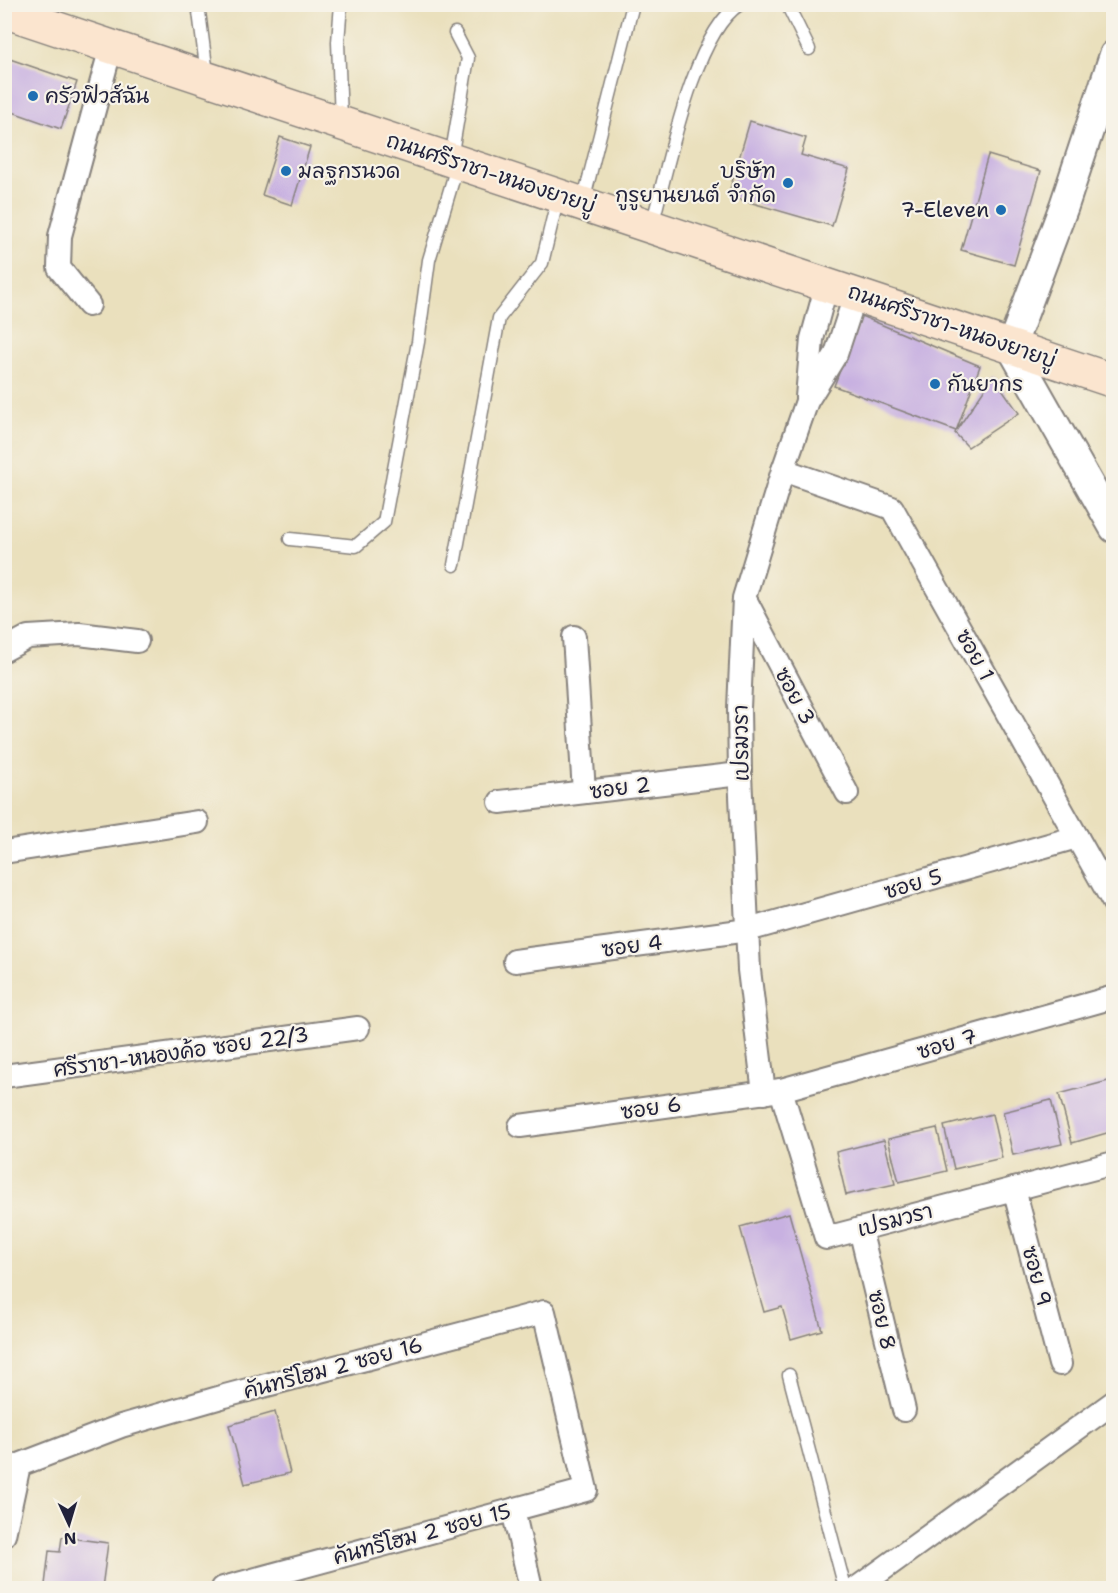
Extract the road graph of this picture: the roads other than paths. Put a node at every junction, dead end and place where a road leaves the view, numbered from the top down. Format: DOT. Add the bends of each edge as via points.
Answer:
graph roads {
  1 [pos="198,4"];
  2 [pos="341,4"];
  3 [pos="633,4"];
  4 [pos="740,4"];
  5 [pos="787,4"];
  6 [pos="4,11"];
  7 [pos="455,33"];
  8 [pos="111,46"];
  9 [pos="809,49"];
  10 [pos="1113,55"];
  11 [pos="207,78"];
  12 [pos="341,123"];
  13 [pos="455,161"];
  14 [pos="571,199"];
  15 [pos="652,226"];
  16 [pos="841,288"];
  17 [pos="89,305"];
  18 [pos="1011,347"];
  19 [pos="1113,381"];
  20 [pos="807,401"];
  21 [pos="783,470"];
  22 [pos="1113,528"];
  23 [pos="290,539"];
  24 [pos="454,565"];
  25 [pos="744,598"];
  26 [pos="574,637"];
  27 [pos="137,641"];
  28 [pos="4,650"];
  29 [pos="740,774"];
  30 [pos="584,792"];
  31 [pos="847,793"];
  32 [pos="500,802"];
  33 [pos="197,822"];
  34 [pos="1077,837"];
  35 [pos="4,852"];
  36 [pos="1113,903"];
  37 [pos="748,930"];
  38 [pos="515,961"];
  39 [pos="1113,997"];
  40 [pos="358,1028"];
  41 [pos="4,1076"];
  42 [pos="772,1092"];
  43 [pos="520,1126"];
  44 [pos="1113,1163"];
  45 [pos="1014,1189"];
  46 [pos="860,1229"];
  47 [pos="1060,1364"];
  48 [pos="789,1375"];
  49 [pos="1113,1402"];
  50 [pos="904,1410"];
  51 [pos="586,1490"];
  52 [pos="513,1510"];
  53 [pos="4,1535"];
  54 [pos="223,1588"];
  55 [pos="531,1588"];
  56 [pos="845,1588"];
  57 [pos="856,1588"];
  1 -- 11 [label="lane"];
  2 -- 12 [label="lane"];
  3 -- 14 [label="lane"];
  4 -- 15 [label="lane" via="726,13 697,63"];
  5 -- 9 [label="lane"];
  6 -- 8 [label="main road, ถนนศรีราชา-หนองยายบู่" via="43,19"];
  7 -- 13 [label="lane" via="468,58"];
  8 -- 11 [label="main road, ถนนศรีราชา-หนองยายบู่"];
  8 -- 17 [label="street" via="60,236 59,268"];
  10 -- 18 [label="street" via="1064,206"];
  11 -- 12 [label="main road, ถนนศรีราชา-หนองยายบู่"];
  12 -- 13 [label="main road, ถนนศรีราชา-หนองยายบู่"];
  13 -- 14 [label="main road, ถนนศรีราชา-หนองยายบู่"];
  13 -- 23 [label="lane" via="429,260 418,342 384,522 356,546"];
  14 -- 15 [label="main road, ถนนศรีราชา-หนองยายบู่"];
  14 -- 24 [label="lane" via="542,263 499,318"];
  15 -- 16 [label="main road, ถนนศรีราชา-หนองยายบู่"];
  16 -- 18 [label="main road, ถนนศรีราชา-หนองยายบู่"];
  16 -- 20 [label="street, เปรมวรา" via="812,339"];
  16 -- 20 [label="street, เปรมวรา" via="836,354"];
  18 -- 19 [label="main road, ถนนศรีราชา-หนองยายบู่"];
  18 -- 22 [label="street"];
  20 -- 21 [label="street, เปรมวรา"];
  21 -- 25 [label="street, เปรมวรา"];
  21 -- 34 [label="street, ซอย 1" via="892,508"];
  25 -- 29 [label="street, เปรมวรา"];
  25 -- 31 [label="street, ซอย 3"];
  26 -- 30 [label="street"];
  27 -- 28 [label="street" via="79,634 28,637"];
  29 -- 30 [label="street, ซอย 2"];
  29 -- 37 [label="street, เปรมวรา"];
  30 -- 32 [label="street, ซอย 2"];
  33 -- 35 [label="street"];
  34 -- 36 [label="street, ซอย 1"];
  34 -- 37 [label="street, ซอย 5"];
  37 -- 38 [label="street, ซอย 4"];
  37 -- 42 [label="street, เปรมวรา" via="749,970"];
  39 -- 42 [label="street, ซอย 7"];
  40 -- 41 [label="street, ศรีราชา-หนองค้อ ซอย 22/3"];
  42 -- 43 [label="street, ซอย 6"];
  42 -- 46 [label="street, เปรมวรา" via="826,1238"];
  44 -- 45 [label="street, เปรมวรา"];
  45 -- 46 [label="street, เปรมวรา"];
  45 -- 47 [label="street, ซอย 9"];
  46 -- 50 [label="street, ซอย 8"];
  48 -- 56 [label="lane"];
  49 -- 57 [label="street"];
  51 -- 52 [label="street, คันทรีโฮม 2 ซอย 15"];
  51 -- 53 [label="street, คันทรีโฮม 2 ซอย 16" via="544,1312 121,1426 19,1465"];
  52 -- 54 [label="street, คันทรีโฮม 2 ซอย 15"];
  52 -- 55 [label="street"];
}
